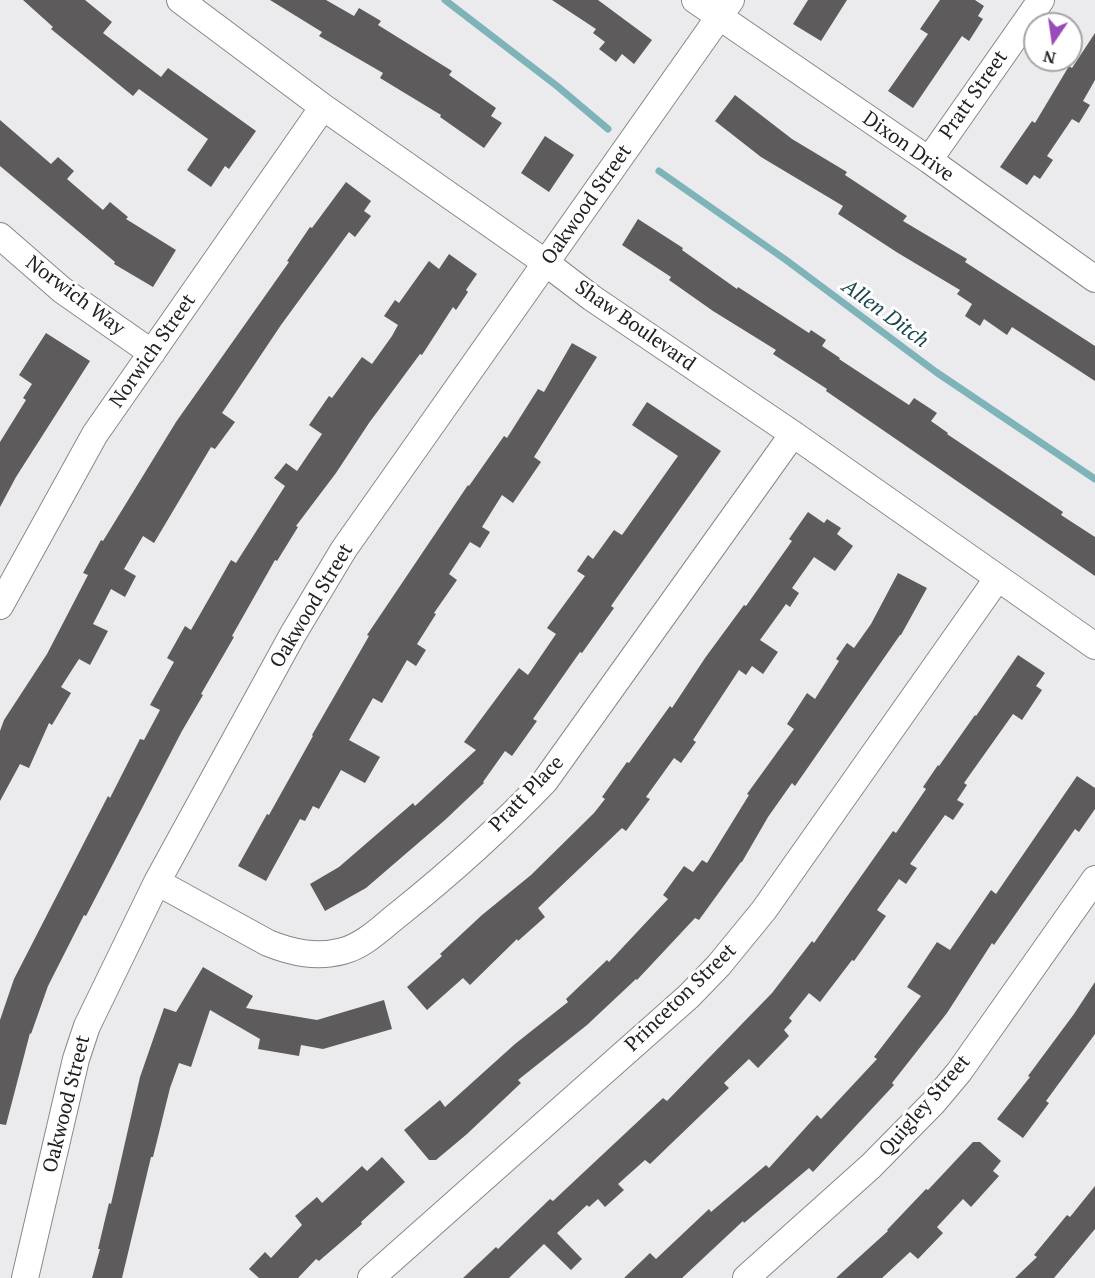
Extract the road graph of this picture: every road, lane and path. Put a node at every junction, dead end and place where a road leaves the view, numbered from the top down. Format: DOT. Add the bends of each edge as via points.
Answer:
graph roads {
  1 [pos="180,0"];
  2 [pos="695,0"];
  3 [pos="1041,0"];
  4 [pos="725,8"];
  5 [pos="323,107"];
  6 [pos="929,160"];
  7 [pos="0,236"];
  8 [pos="546,263"];
  9 [pos="1095,279"];
  10 [pos="152,353"];
  11 [pos="793,434"];
  12 [pos="997,579"];
  13 [pos="0,606"];
  14 [pos="1095,646"];
  15 [pos="1095,879"];
  16 [pos="157,882"];
  17 [pos="25,1278"];
  18 [pos="371,1278"];
  19 [pos="746,1278"];
  1 -- 5 [label="street, Shaw Boulevard"];
  2 -- 4 [label="street, Dixon Drive"];
  3 -- 6 [label="street, Pratt Street"];
  4 -- 6 [label="street, Dixon Drive"];
  4 -- 8 [label="street, Oakwood Street"];
  5 -- 8 [label="street, Shaw Boulevard"];
  5 -- 10 [label="street, Norwich Street"];
  6 -- 9 [label="street, Dixon Drive"];
  7 -- 10 [label="street, Norwich Way" via="62,290"];
  8 -- 11 [label="street, Shaw Boulevard"];
  8 -- 16 [label="street, Oakwood Street" via="344,549"];
  10 -- 13 [label="street, Norwich Street" via="95,434"];
  11 -- 12 [label="street, Shaw Boulevard"];
  11 -- 16 [label="street, Pratt Place" via="545,782 420,897 363,943 324,955 286,950"];
  12 -- 14 [label="street, Shaw Boulevard"];
  12 -- 18 [label="street, Princeton Street" via="764,910 719,965"];
  15 -- 19 [label="street, Quigley Street" via="933,1103 872,1166"];
  16 -- 17 [label="street, Oakwood Street" via="87,1026"];
}
